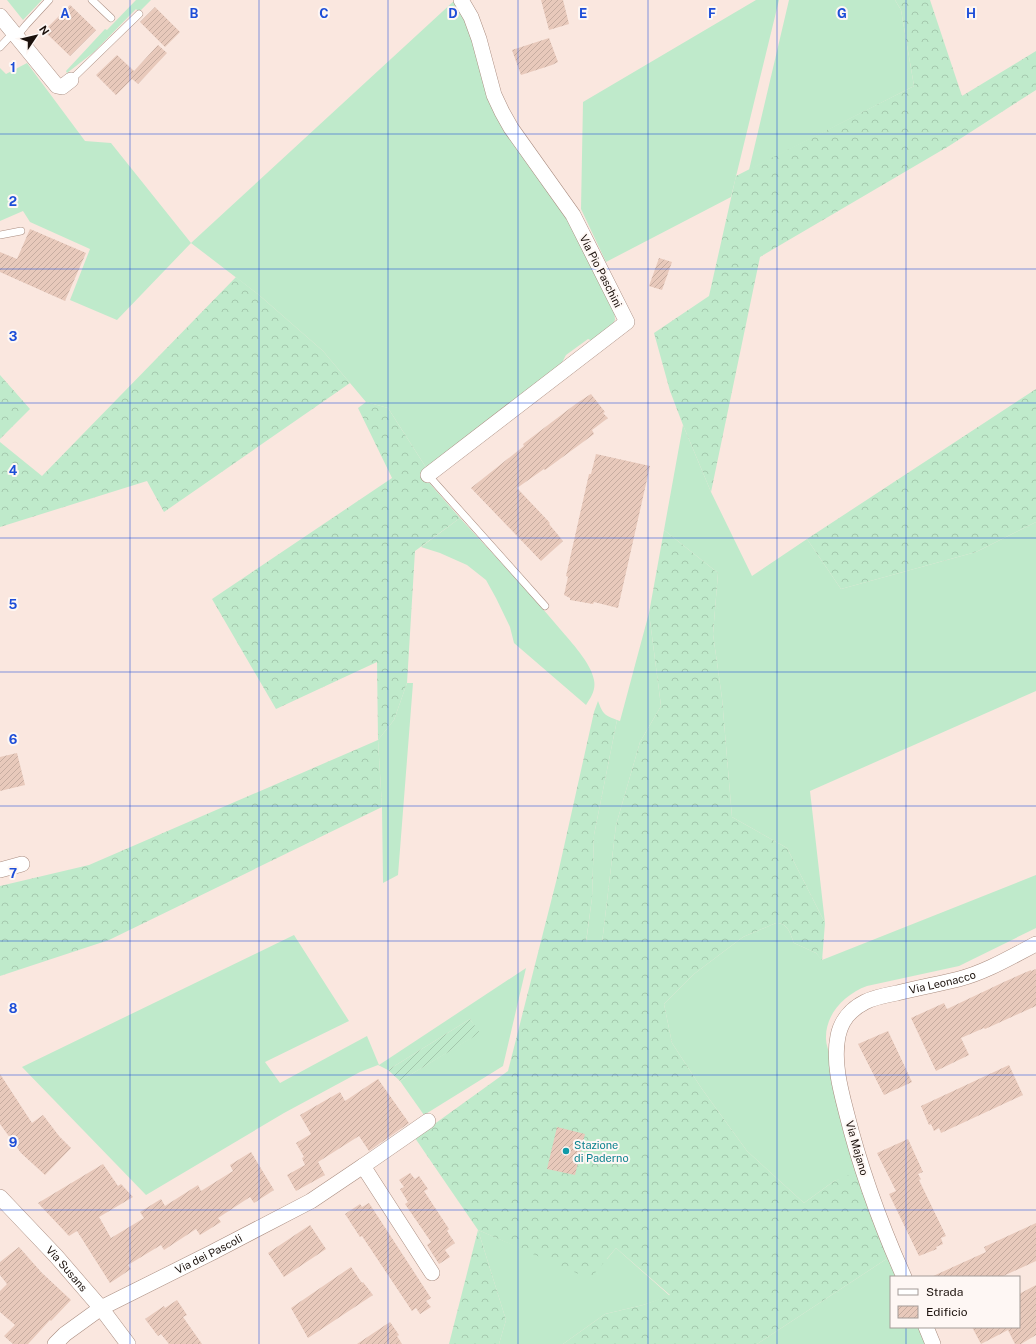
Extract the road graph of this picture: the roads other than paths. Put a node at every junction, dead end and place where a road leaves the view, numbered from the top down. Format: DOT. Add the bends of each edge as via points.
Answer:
graph roads {
  1 [pos="49,0"];
  2 [pos="94,0"];
  3 [pos="461,0"];
  4 [pos="138,14"];
  5 [pos="0,16"];
  6 [pos="111,18"];
  7 [pos="15,34"];
  8 [pos="0,47"];
  9 [pos="71,80"];
  10 [pos="21,231"];
  11 [pos="0,235"];
  12 [pos="428,475"];
  13 [pos="544,606"];
  14 [pos="22,864"];
  15 [pos="0,870"];
  16 [pos="1036,944"];
  17 [pos="847,1015"];
  18 [pos="428,1121"];
  19 [pos="363,1166"];
  20 [pos="0,1197"];
  21 [pos="432,1273"];
  22 [pos="904,1276"];
  23 [pos="101,1308"];
  24 [pos="926,1328"];
  25 [pos="55,1344"];
  26 [pos="128,1344"];
  27 [pos="933,1344"];
  1 -- 7 [label="lane"];
  2 -- 6 [label="lane"];
  3 -- 12 [label="street, Via Pio Paschini" via="471,17 494,95 502,112 573,215 627,322"];
  4 -- 9 [label="lane"];
  5 -- 7 [label="street"];
  7 -- 8 [label="lane"];
  7 -- 9 [label="street" via="57,86 62,87"];
  10 -- 11 [label="lane"];
  12 -- 13 [label="lane"];
  14 -- 15 [label="street"];
  16 -- 17 [label="street, Via Leonacco" via="975,973 881,997 866,1002"];
  17 -- 22 [label="street, Via Majano" via="841,1025 837,1052 844,1102 877,1214"];
  18 -- 19 [label="street, Via dei Pascoli"];
  19 -- 21 [label="street"];
  19 -- 23 [label="street, Via dei Pascoli" via="311,1201"];
  20 -- 23 [label="street, Via Susans"];
  23 -- 25 [label="street, Via dei Pascoli"];
  23 -- 26 [label="street, Via Susans"];
  24 -- 27 [label="street"];
}
